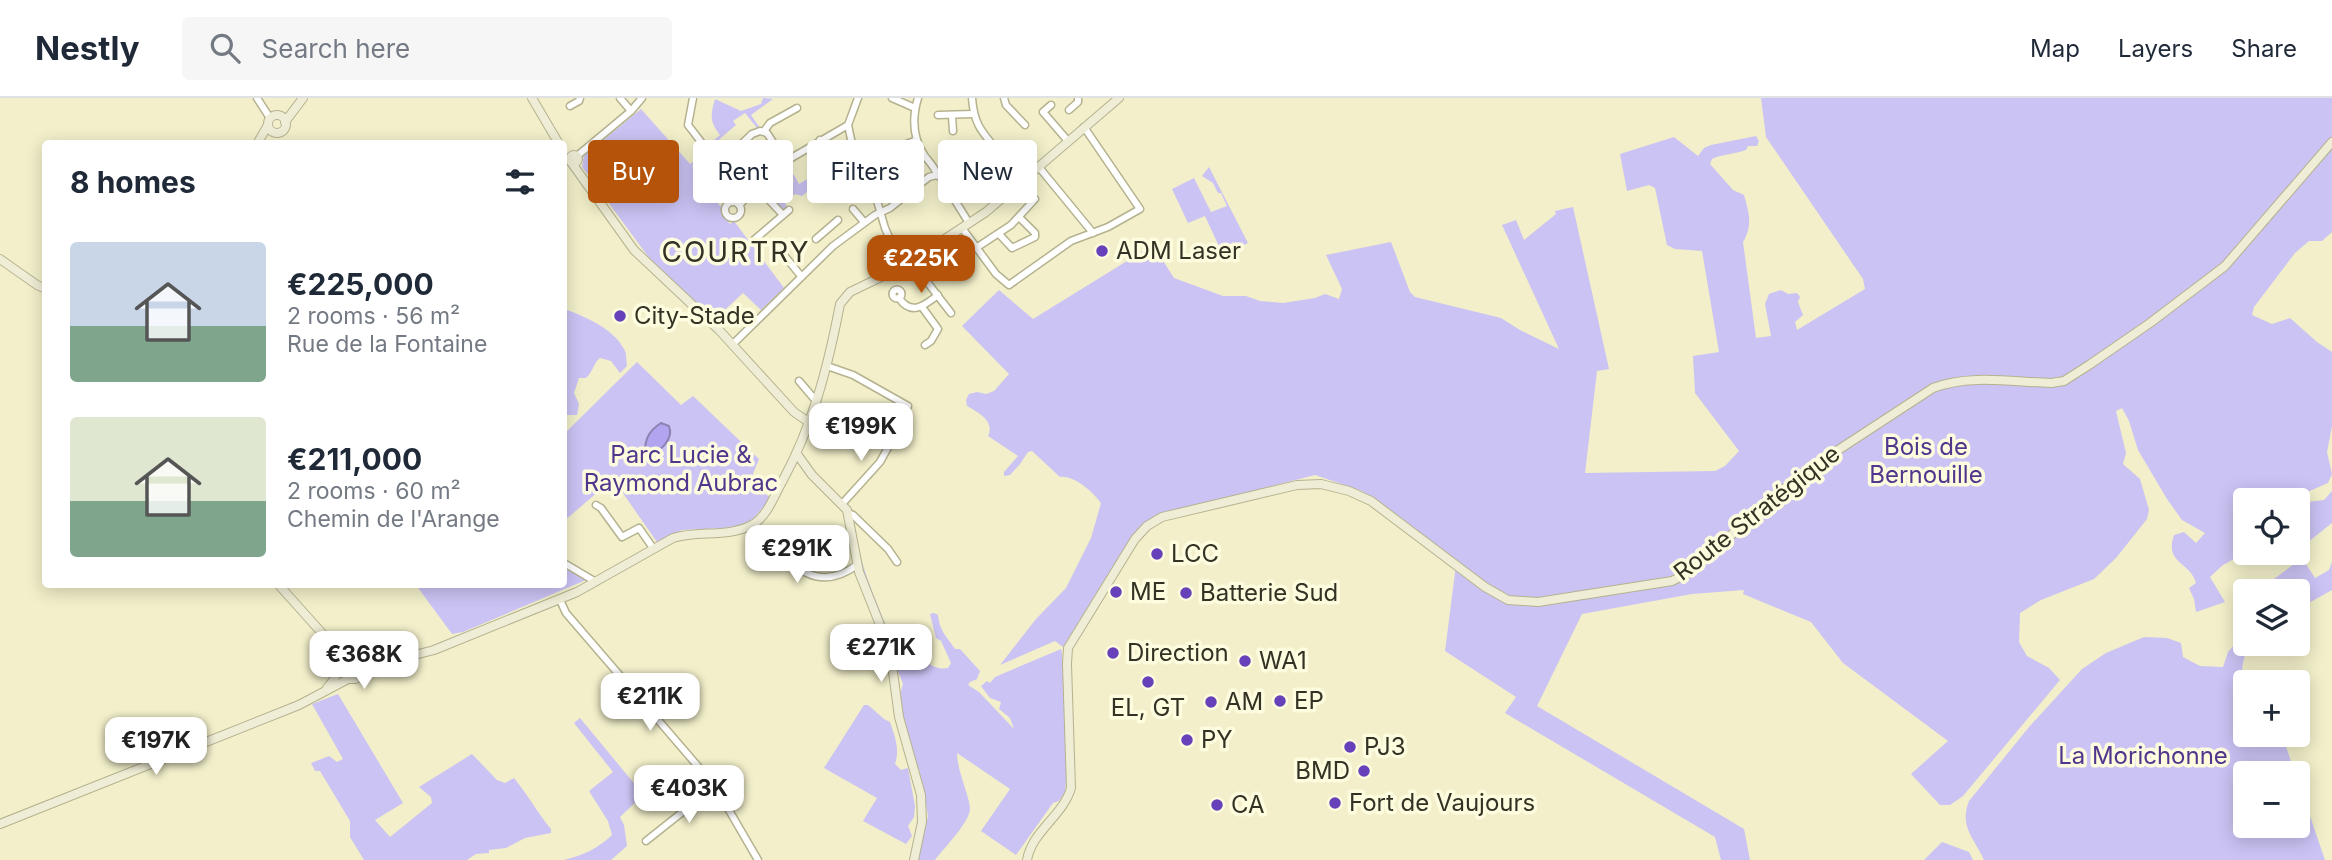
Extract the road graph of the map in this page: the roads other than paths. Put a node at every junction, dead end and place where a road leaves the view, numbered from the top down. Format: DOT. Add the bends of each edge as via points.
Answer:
graph roads {
  1 [pos="257,98"];
  2 [pos="533,98"];
  3 [pos="580,98"];
  4 [pos="620,98"];
  5 [pos="642,98"];
  6 [pos="693,98"];
  7 [pos="858,98"];
  8 [pos="892,98"];
  9 [pos="918,98"];
  10 [pos="972,98"];
  11 [pos="1004,98"];
  12 [pos="1078,98"];
  13 [pos="1119,98"];
  14 [pos="300,101"];
  15 [pos="1051,105"];
  16 [pos="570,106"];
  17 [pos="797,108"];
  18 [pos="915,108"];
  19 [pos="1069,110"];
  20 [pos="631,111"];
  21 [pos="973,114"];
  22 [pos="937,115"];
  23 [pos="952,116"];
  24 [pos="272,119"];
  25 [pos="285,122"];
  26 [pos="848,125"];
  27 [pos="1024,125"];
  28 [pos="1084,127"];
  29 [pos="764,131"];
  30 [pos="953,131"];
  31 [pos="276,133"];
  32 [pos="987,139"];
  33 [pos="259,140"];
  34 [pos="268,140"];
  35 [pos="557,140"];
  36 [pos="770,140"];
  37 [pos="820,140"];
  38 [pos="917,140"];
  39 [pos="1068,141"];
  40 [pos="2332,142"];
  41 [pos="924,152"];
  42 [pos="572,157"];
  43 [pos="1038,166"];
  44 [pos="937,175"];
  45 [pos="776,203"];
  46 [pos="1032,203"];
  47 [pos="853,209"];
  48 [pos="880,212"];
  49 [pos="1020,218"];
  50 [pos="838,220"];
  51 [pos="864,222"];
  52 [pos="965,225"];
  53 [pos="1093,233"];
  54 [pos="999,234"];
  55 [pos="754,240"];
  56 [pos="832,246"];
  57 [pos="976,248"];
  58 [pos="779,249"];
  59 [pos="0,260"];
  60 [pos="911,261"];
  61 [pos="902,267"];
  62 [pos="802,276"];
  63 [pos="41,287"];
  64 [pos="938,295"];
  65 [pos="899,298"];
  66 [pos="922,307"];
  67 [pos="951,313"];
  68 [pos="733,344"];
  69 [pos="925,345"];
  70 [pos="827,366"];
  71 [pos="799,381"];
  72 [pos="817,402"];
  73 [pos="908,406"];
  74 [pos="811,419"];
  75 [pos="896,433"];
  76 [pos="867,438"];
  77 [pos="797,454"];
  78 [pos="793,464"];
  79 [pos="812,475"];
  80 [pos="842,504"];
  81 [pos="596,505"];
  82 [pos="848,513"];
  83 [pos="752,525"];
  84 [pos="653,548"];
  85 [pos="897,562"];
  86 [pos="567,565"];
  87 [pos="857,565"];
  88 [pos="596,582"];
  89 [pos="282,588"];
  90 [pos="560,600"];
  91 [pos="329,641"];
  92 [pos="348,653"];
  93 [pos="362,658"];
  94 [pos="388,661"];
  95 [pos="339,666"];
  96 [pos="364,671"];
  97 [pos="348,679"];
  98 [pos="325,691"];
  99 [pos="714,787"];
  100 [pos="0,824"];
  101 [pos="646,841"];
  102 [pos="1026,859"];
  103 [pos="758,860"];
  104 [pos="914,860"];
  1 -- 24 [label="street"];
  2 -- 35 [label="street"];
  3 -- 16 [label="street"];
  4 -- 20 [label="street"];
  5 -- 20 [label="street"];
  6 -- 29 [label="street" via="688,125 715,160 725,160 754,132"];
  7 -- 26 [label="street"];
  8 -- 18 [label="street"];
  9 -- 18 [label="street"];
  10 -- 21 [label="street"];
  11 -- 27 [label="street"];
  12 -- 19 [label="street"];
  13 -- 28 [label="street"];
  14 -- 24 [label="street"];
  14 -- 25 [label="street"];
  15 -- 39 [label="street" via="1042,112"];
  17 -- 29 [label="street"];
  18 -- 38 [label="street"];
  20 -- 42 [label="street"];
  21 -- 23 [label="street"];
  21 -- 32 [label="street"];
  22 -- 23 [label="street"];
  23 -- 30 [label="street"];
  24 -- 25 [label="street"];
  24 -- 31 [label="street" via="271,131"];
  24 -- 33 [label="street"];
  25 -- 31 [label="street" via="283,130"];
  26 -- 37 [label="street"];
  26 -- 48 [label="street"];
  28 -- 39 [label="street"];
  28 -- 53 [label="street" via="1140,209"];
  29 -- 36 [label="street"];
  31 -- 34 [label="street"];
  39 -- 43 [label="street"];
  40 -- 102 [label="street, Route Stratégique" via="2225,266 2150,323 2064,380 1969,380 1933,388 1803,473 1686,574 1672,581 1538,603 1508,600 1371,501 1321,484 1297,485 1162,517 1135,539 1068,648 1071,788"];
  41 -- 44 [label="street"];
  42 -- 68 [label="street" via="634,250"];
  43 -- 52 [label="street"];
  43 -- 53 [label="street"];
  44 -- 48 [label="street"];
  44 -- 52 [label="street"];
  45 -- 55 [label="street" via="786,212"];
  46 -- 49 [label="street"];
  47 -- 51 [label="street"];
  48 -- 51 [label="street"];
  48 -- 61 [label="street"];
  49 -- 54 [label="street"];
  49 -- 54 [label="street" via="1035,237 1012,248"];
  50 -- 56 [label="street" via="819,236"];
  51 -- 56 [label="street"];
  52 -- 57 [label="street"];
  52 -- 60 [label="street"];
  53 -- 57 [label="street" via="1071,241 1009,285"];
  54 -- 57 [label="street"];
  56 -- 62 [label="street"];
  58 -- 62 [label="street"];
  59 -- 63 [label="street"];
  60 -- 61 [label="street"];
  60 -- 64 [label="street"];
  61 -- 70 [label="street" via="841,301"];
  62 -- 68 [label="street"];
  64 -- 66 [label="street"];
  64 -- 67 [label="street"];
  65 -- 66 [label="street" via="909,308"];
  66 -- 69 [label="street" via="939,329"];
  68 -- 74 [label="street" via="794,412"];
  70 -- 72 [label="street"];
  70 -- 73 [label="street"];
  71 -- 72 [label="street"];
  72 -- 74 [label="street"];
  74 -- 76 [label="street" via="829,424 832,418"];
  74 -- 77 [label="street"];
  75 -- 80 [label="street" via="880,462"];
  77 -- 78 [label="street"];
  77 -- 79 [label="street"];
  78 -- 79 [label="street"];
  78 -- 83 [label="street" via="765,513"];
  79 -- 80 [label="street"];
  80 -- 82 [label="street"];
  81 -- 84 [label="street" via="622,537 640,529"];
  82 -- 85 [label="street"];
  82 -- 87 [label="street"];
  83 -- 84 [label="street" via="732,532 680,536"];
  83 -- 87 [label="street" via="802,573 831,578"];
  84 -- 88 [label="street"];
  86 -- 88 [label="street"];
  87 -- 104 [label="street" via="890,650 899,717 919,784 922,822"];
  88 -- 90 [label="street"];
  89 -- 91 [label="street"];
  90 -- 94 [label="street" via="435,650"];
  90 -- 99 [label="street" via="566,613"];
  91 -- 92 [label="street"];
  91 -- 95 [label="street"];
  92 -- 93 [label="street"];
  92 -- 95 [label="street"];
  93 -- 94 [label="street"];
  93 -- 96 [label="street"];
  94 -- 96 [label="street"];
  95 -- 97 [label="street"];
  95 -- 98 [label="street"];
  96 -- 97 [label="street"];
  97 -- 98 [label="street"];
  98 -- 100 [label="street"];
  99 -- 101 [label="street"];
  99 -- 103 [label="street"];
}
